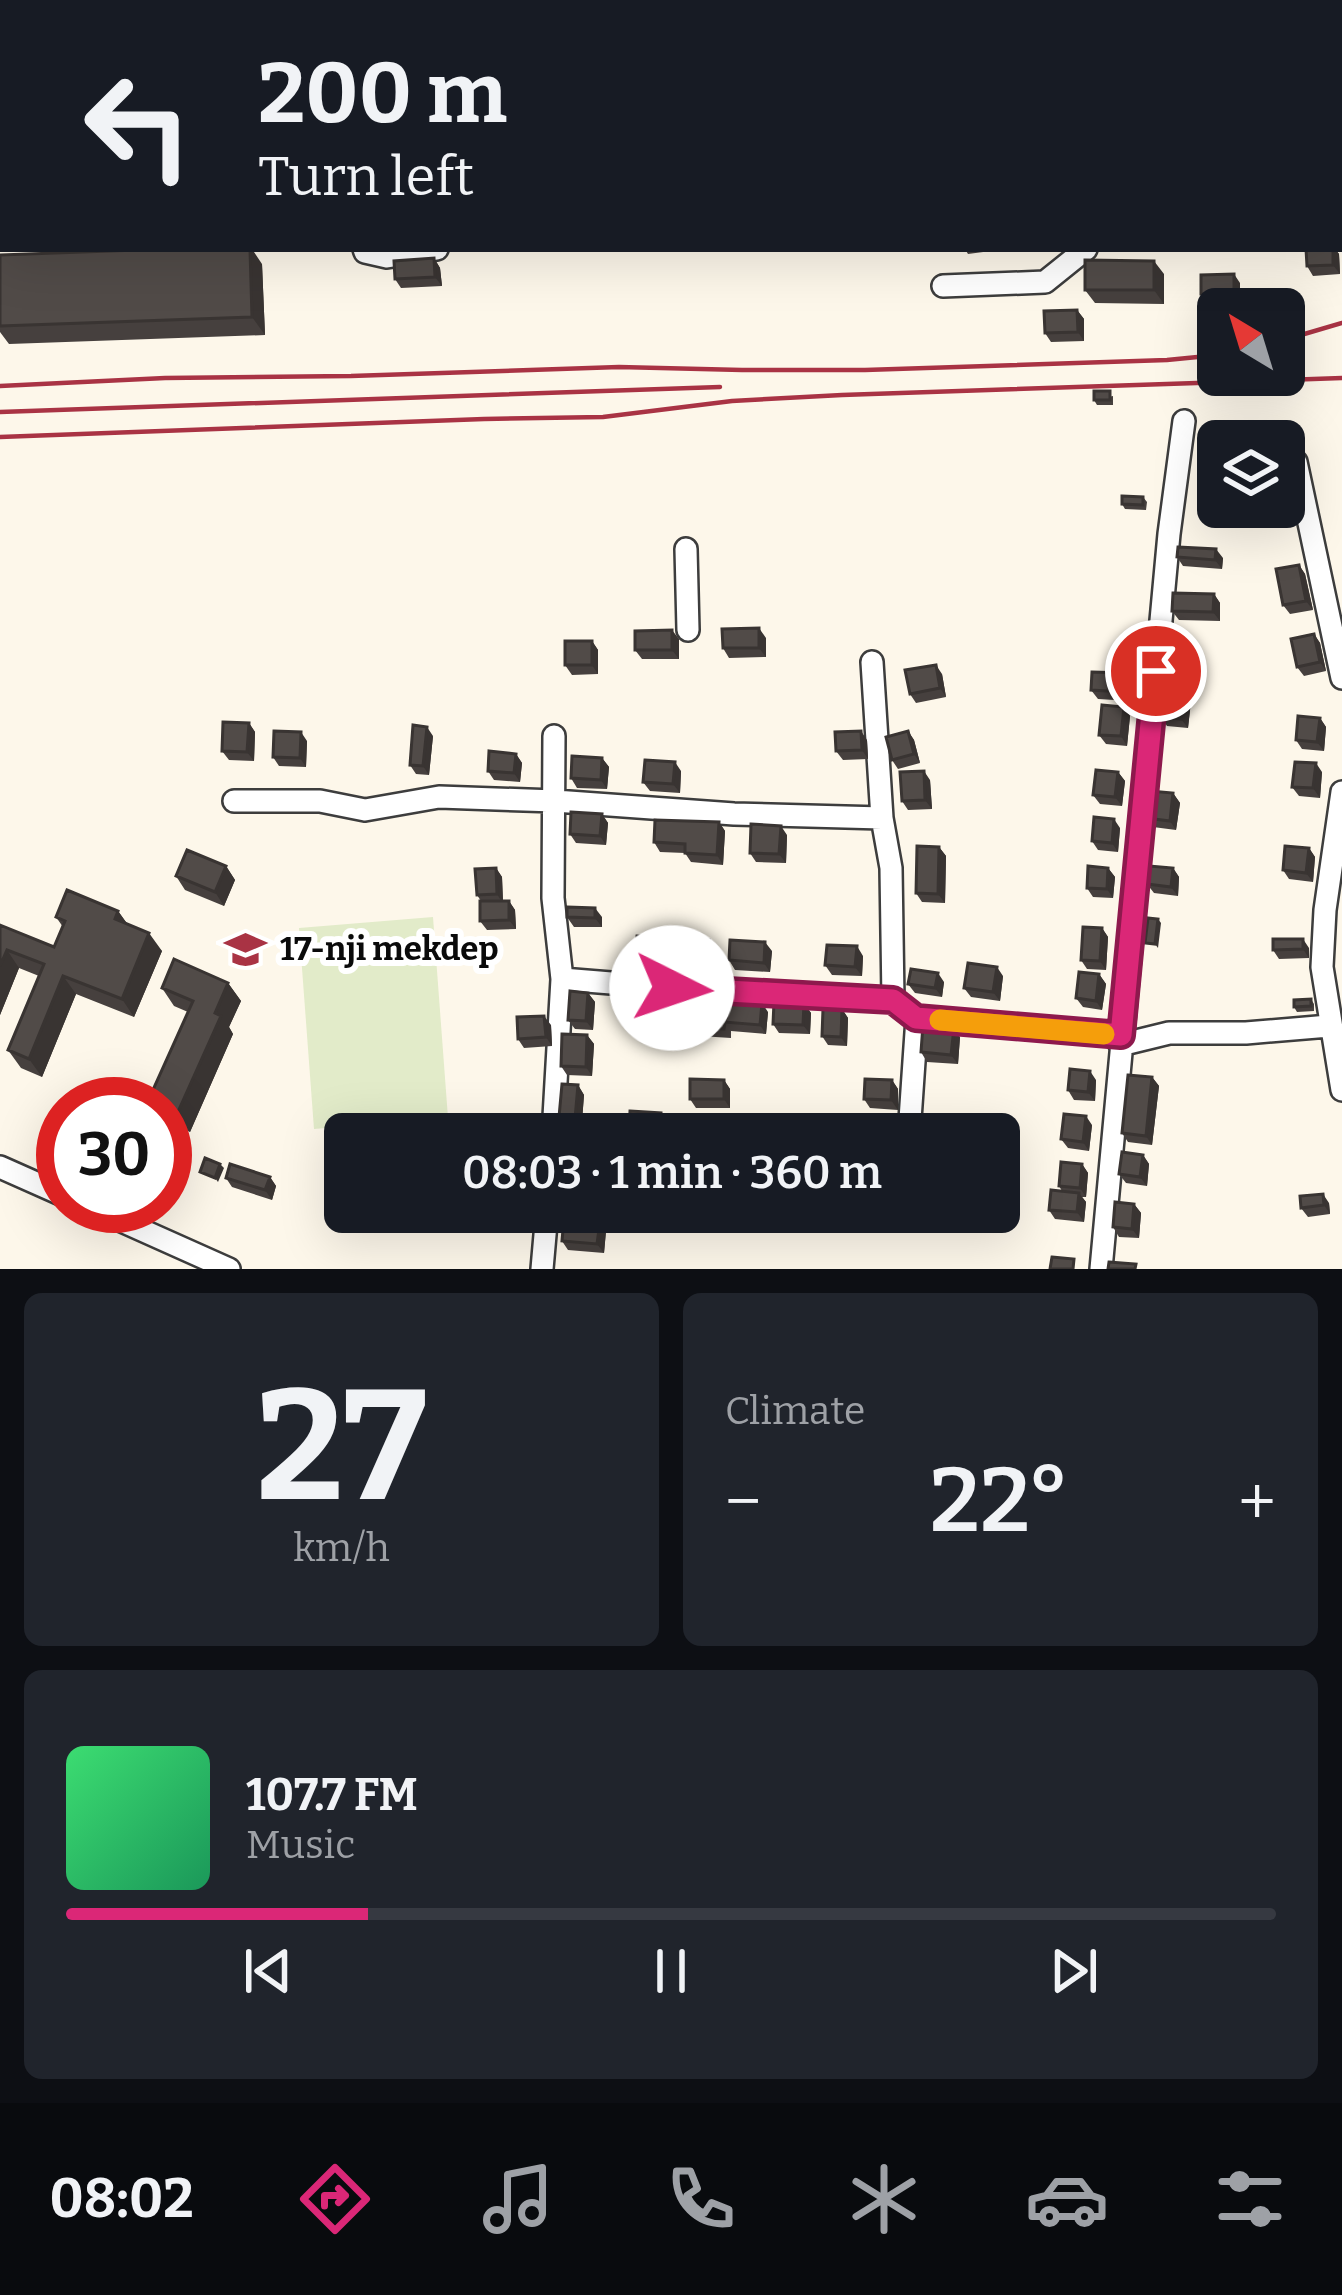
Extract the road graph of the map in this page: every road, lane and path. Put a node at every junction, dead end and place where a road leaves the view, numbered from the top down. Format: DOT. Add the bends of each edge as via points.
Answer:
graph roads {
  1 [pos="365,252"];
  2 [pos="418,252"];
  3 [pos="1082,252"];
  4 [pos="944,286"];
  5 [pos="1184,421"];
  6 [pos="1305,504"];
  7 [pos="686,549"];
  8 [pos="688,630"];
  9 [pos="872,662"];
  10 [pos="1342,678"];
  11 [pos="554,736"];
  12 [pos="1342,793"];
  13 [pos="234,801"];
  14 [pos="555,801"];
  15 [pos="882,818"];
  16 [pos="1332,964"];
  17 [pos="562,979"];
  18 [pos="893,1000"];
  19 [pos="916,1018"];
  20 [pos="1329,1026"];
  21 [pos="1121,1040"];
  22 [pos="1342,1090"];
  23 [pos="554,1113"];
  24 [pos="910,1113"];
  25 [pos="0,1167"];
  26 [pos="36,1183"];
  27 [pos="148,1233"];
  28 [pos="545,1233"];
  29 [pos="229,1269"];
  30 [pos="542,1269"];
  31 [pos="1101,1269"];
  1 -- 2 [label="street"];
  3 -- 4 [label="street" via="1045,281"];
  5 -- 21 [label="street"];
  6 -- 10 [label="street"];
  7 -- 8 [label="street"];
  9 -- 15 [label="street"];
  11 -- 14 [label="street"];
  12 -- 16 [label="street" via="1324,910"];
  13 -- 14 [label="street" via="364,810 439,797"];
  14 -- 15 [label="street"];
  14 -- 17 [label="street"];
  15 -- 18 [label="street"];
  16 -- 20 [label="street"];
  17 -- 18 [label="street"];
  17 -- 23 [label="street"];
  18 -- 19 [label="street"];
  19 -- 21 [label="street"];
  19 -- 24 [label="street"];
  20 -- 21 [label="street"];
  20 -- 22 [label="street"];
  21 -- 31 [label="street"];
  25 -- 26 [label="street"];
  27 -- 29 [label="street"];
  28 -- 30 [label="street"];
}
